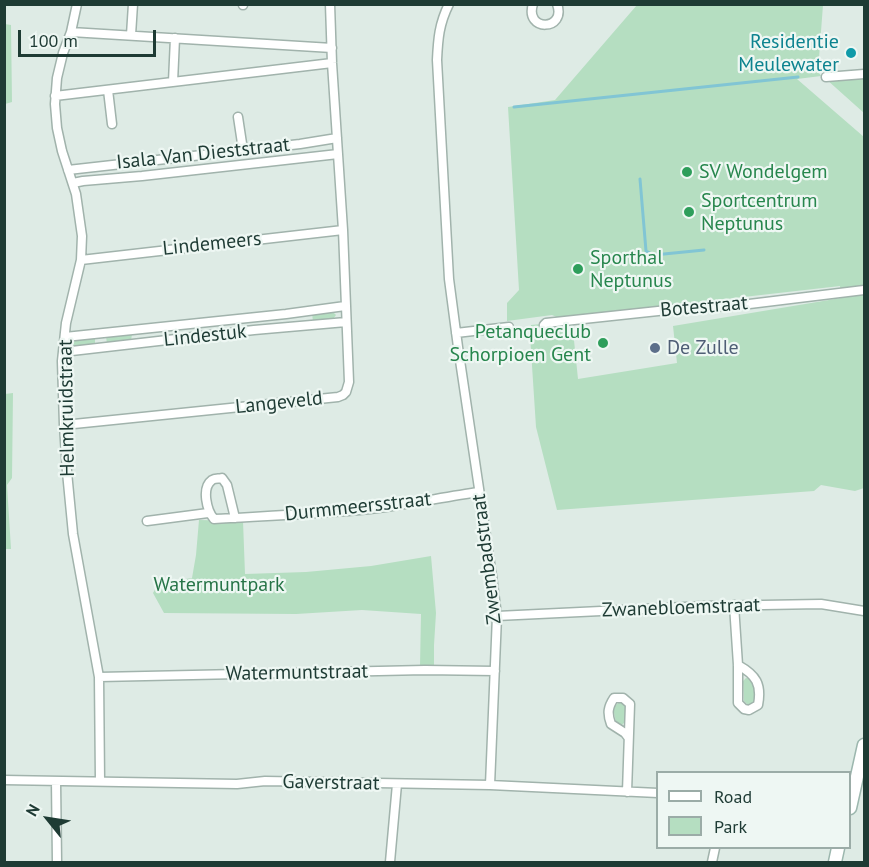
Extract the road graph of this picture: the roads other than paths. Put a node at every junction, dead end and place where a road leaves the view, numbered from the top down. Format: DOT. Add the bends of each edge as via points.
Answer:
graph roads {
  1 [pos="77,4"];
  2 [pos="133,4"];
  3 [pos="330,4"];
  4 [pos="449,4"];
  5 [pos="533,4"];
  6 [pos="557,4"];
  7 [pos="71,32"];
  8 [pos="130,35"];
  9 [pos="175,38"];
  10 [pos="332,48"];
  11 [pos="332,63"];
  12 [pos="864,74"];
  13 [pos="826,77"];
  14 [pos="173,82"];
  15 [pos="108,90"];
  16 [pos="55,96"];
  17 [pos="238,117"];
  18 [pos="112,124"];
  19 [pos="337,138"];
  20 [pos="243,150"];
  21 [pos="338,154"];
  22 [pos="68,170"];
  23 [pos="73,183"];
  24 [pos="343,230"];
  25 [pos="81,260"];
  26 [pos="864,290"];
  27 [pos="345,306"];
  28 [pos="346,322"];
  29 [pos="544,325"];
  30 [pos="509,327"];
  31 [pos="456,333"];
  32 [pos="65,337"];
  33 [pos="63,352"];
  34 [pos="64,425"];
  35 [pos="479,492"];
  36 [pos="208,513"];
  37 [pos="235,518"];
  38 [pos="147,521"];
  39 [pos="734,605"];
  40 [pos="864,611"];
  41 [pos="497,616"];
  42 [pos="738,665"];
  43 [pos="495,672"];
  44 [pos="99,677"];
  45 [pos="628,737"];
  46 [pos="864,745"];
  47 [pos="4,780"];
  48 [pos="56,781"];
  49 [pos="100,781"];
  50 [pos="397,784"];
  51 [pos="490,785"];
  52 [pos="627,792"];
  53 [pos="656,793"];
  54 [pos="851,802"];
  55 [pos="57,862"];
  56 [pos="390,862"];
  1 -- 7 [label="street, Helmkruidstraat"];
  2 -- 8 [label="street"];
  3 -- 10 [label="street"];
  4 -- 31 [label="street, Zwembadstraat" via="438,33 437,60 449,279"];
  5 -- 6 [label="street" via="533,18 543,25 557,18"];
  7 -- 8 [label="street"];
  7 -- 16 [label="street, Helmkruidstraat"];
  8 -- 9 [label="street"];
  9 -- 10 [label="street"];
  9 -- 14 [label="street"];
  10 -- 11 [label="street"];
  11 -- 14 [label="street"];
  11 -- 19 [label="street, Langeveld"];
  12 -- 13 [label="street"];
  14 -- 15 [label="street"];
  15 -- 16 [label="street"];
  15 -- 18 [label="street"];
  16 -- 22 [label="street, Helmkruidstraat" via="57,128"];
  17 -- 20 [label="street"];
  19 -- 20 [label="street, Isala Van Dieststraat"];
  19 -- 21 [label="street, Langeveld"];
  20 -- 22 [label="street, Isala Van Dieststraat"];
  21 -- 23 [label="street, Isala Van Dieststraat"];
  21 -- 24 [label="street, Langeveld"];
  22 -- 23 [label="street, Helmkruidstraat"];
  23 -- 25 [label="street, Helmkruidstraat" via="82,236"];
  24 -- 25 [label="street, Lindemeers"];
  24 -- 27 [label="street, Langeveld"];
  25 -- 32 [label="street, Helmkruidstraat"];
  26 -- 29 [label="street, Botestraat"];
  27 -- 28 [label="street, Langeveld"];
  27 -- 32 [label="street, Lindestuk"];
  28 -- 33 [label="street, Lindestuk"];
  28 -- 34 [label="street, Langeveld" via="349,382 343,395"];
  30 -- 31 [label="street"];
  31 -- 35 [label="street, Zwembadstraat"];
  32 -- 33 [label="street, Helmkruidstraat"];
  33 -- 34 [label="street, Helmkruidstraat"];
  34 -- 44 [label="street, Helmkruidstraat" via="73,534"];
  35 -- 37 [label="street, Durmmeersstraat" via="371,508"];
  35 -- 41 [label="street, Zwembadstraat"];
  36 -- 37 [label="street, Durmmeersstraat" via="214,519"];
  36 -- 37 [label="street" via="206,489 214,479 222,478"];
  36 -- 38 [label="street"];
  39 -- 40 [label="street, Zwanebloemstraat" via="822,604"];
  39 -- 41 [label="street, Zwanebloemstraat"];
  39 -- 42 [label="street"];
  41 -- 43 [label="street, Zwembadstraat"];
  42 -- 42 [label="street" via="738,703 749,710 758,705 757,680"];
  43 -- 44 [label="street, Watermuntstraat"];
  43 -- 51 [label="street, Zwembadstraat"];
  44 -- 49 [label="street, Helmkruidstraat"];
  45 -- 52 [label="street"];
  46 -- 54 [label="street"];
  47 -- 48 [label="street, Gaverstraat"];
  48 -- 49 [label="street, Gaverstraat"];
  48 -- 55 [label="street"];
  49 -- 50 [label="street, Gaverstraat"];
  50 -- 51 [label="street, Gaverstraat"];
  50 -- 56 [label="street"];
  51 -- 52 [label="street, Gaverstraat"];
  52 -- 53 [label="street, Gaverstraat"];
}
